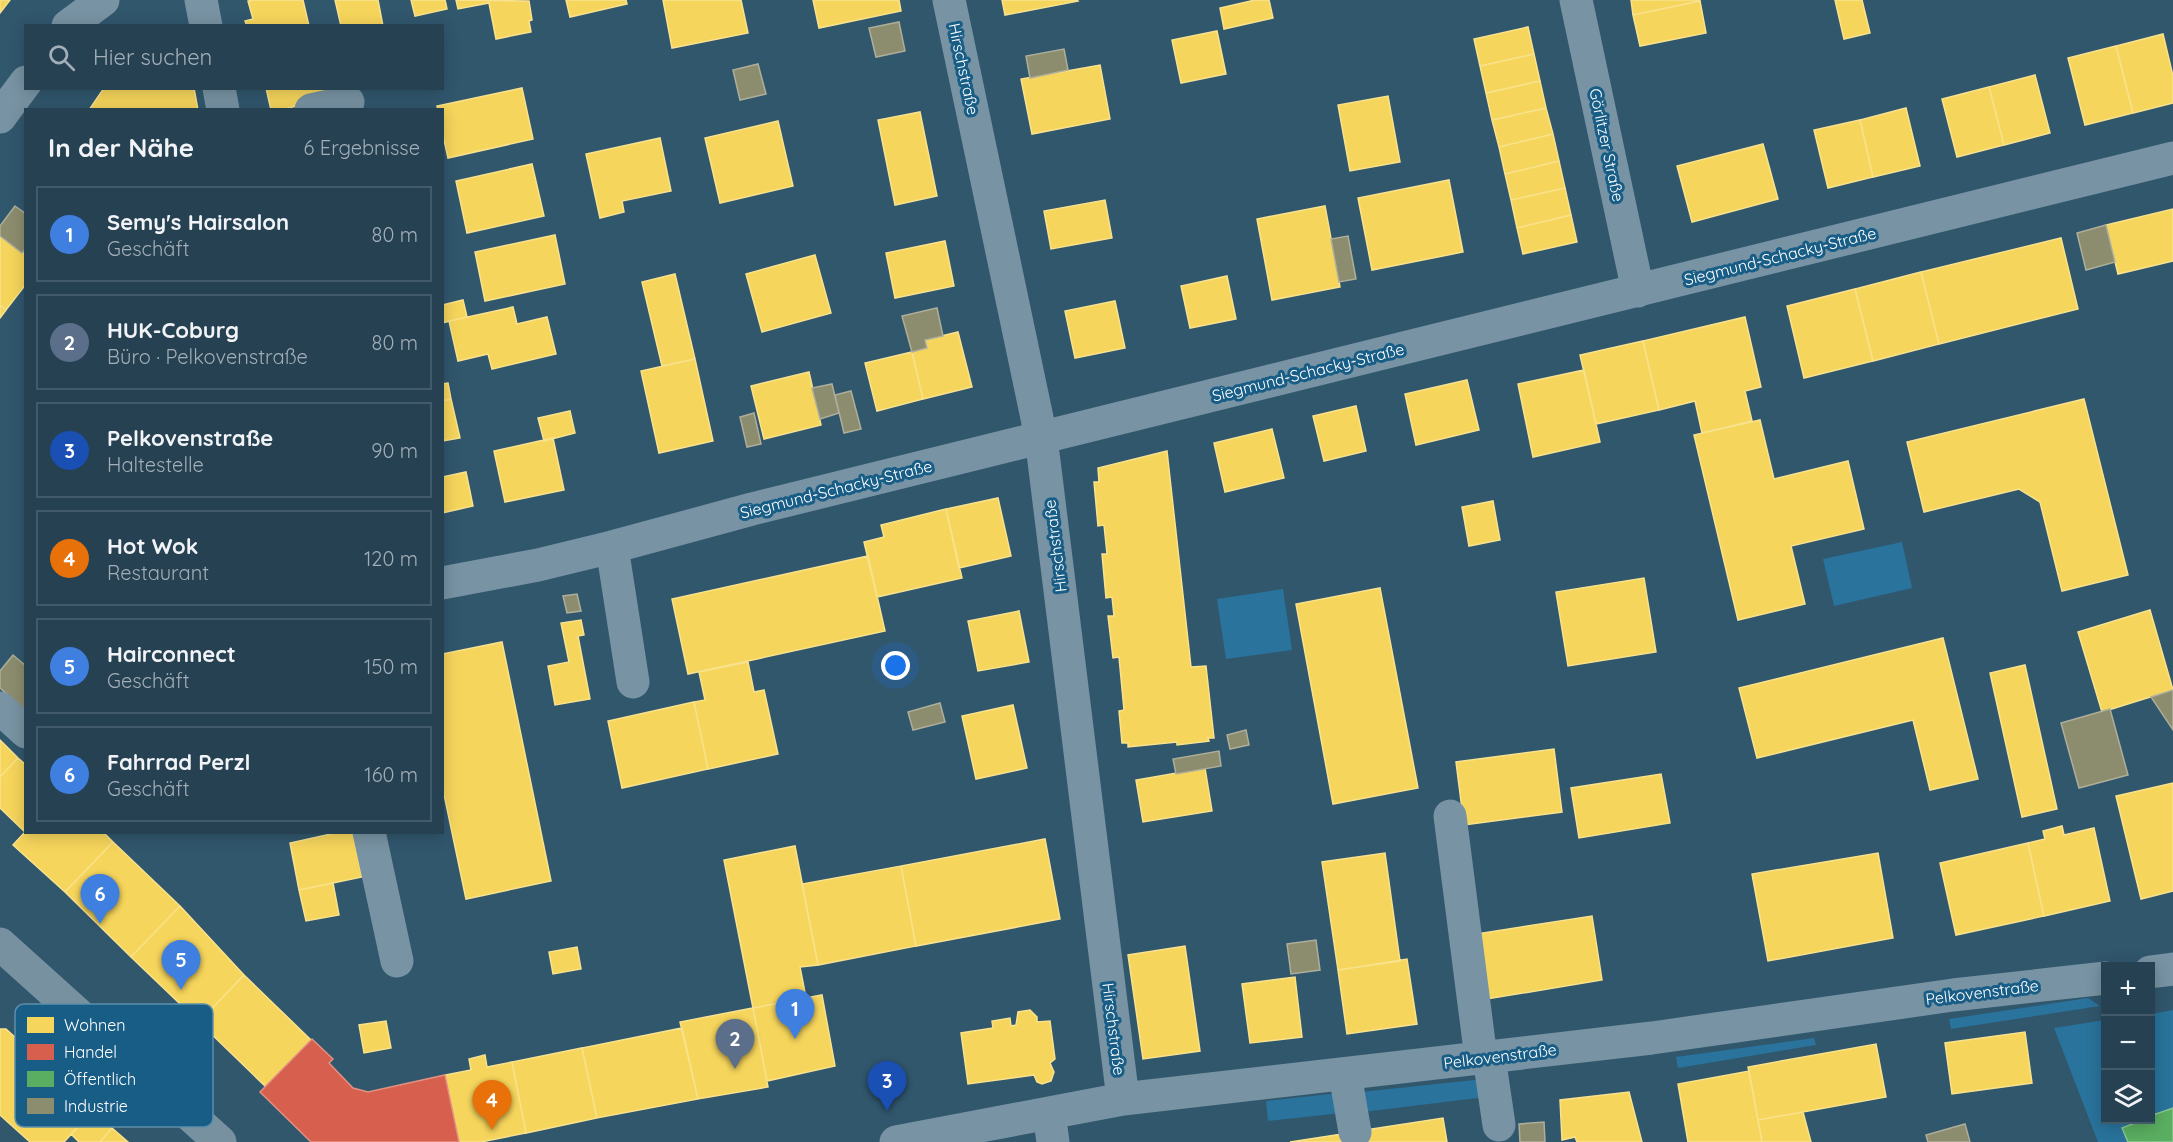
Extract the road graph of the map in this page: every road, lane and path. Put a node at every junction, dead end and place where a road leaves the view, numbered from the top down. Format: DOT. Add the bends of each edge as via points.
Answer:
graph roads {
  1 [pos="104,0"];
  2 [pos="201,0"];
  3 [pos="949,0"];
  4 [pos="1576,0"];
  5 [pos="71,24"];
  6 [pos="206,24"];
  7 [pos="24,85"];
  8 [pos="219,90"];
  9 [pos="348,102"];
  10 [pos="223,108"];
  11 [pos="320,108"];
  12 [pos="0,117"];
  13 [pos="2173,158"];
  14 [pos="1638,291"];
  15 [pos="1041,437"];
  16 [pos="612,548"];
  17 [pos="444,583"];
  18 [pos="633,682"];
  19 [pos="0,708"];
  20 [pos="24,730"];
  21 [pos="1450,816"];
  22 [pos="369,834"];
  23 [pos="4,947"];
  24 [pos="398,961"];
  25 [pos="2173,969"];
  26 [pos="2155,971"];
  27 [pos="2101,979"];
  28 [pos="67,1004"];
  29 [pos="1485,1058"];
  30 [pos="1346,1074"];
  31 [pos="1123,1099"];
  32 [pos="1498,1125"];
  33 [pos="203,1127"];
  34 [pos="1051,1127"];
  35 [pos="1354,1132"];
  36 [pos="220,1142"];
  37 [pos="896,1142"];
  1 -- 5 [label="street"];
  2 -- 6 [label="street"];
  3 -- 15 [label="street, Hirschstraße"];
  4 -- 14 [label="street, Görlitzer Straße"];
  7 -- 12 [label="street"];
  8 -- 10 [label="street"];
  9 -- 11 [label="street"];
  13 -- 14 [label="street, Siegmund-Schacky-Straße"];
  14 -- 15 [label="street, Siegmund-Schacky-Straße"];
  15 -- 16 [label="street, Siegmund-Schacky-Straße"];
  15 -- 31 [label="street, Hirschstraße"];
  16 -- 17 [label="street, Siegmund-Schacky-Straße"];
  16 -- 18 [label="street"];
  19 -- 20 [label="street"];
  21 -- 29 [label="street"];
  22 -- 24 [label="street"];
  23 -- 28 [label="main road"];
  25 -- 26 [label="street"];
  27 -- 29 [label="street, Pelkovenstraße"];
  29 -- 30 [label="street, Pelkovenstraße"];
  29 -- 32 [label="street"];
  30 -- 31 [label="street, Pelkovenstraße"];
  30 -- 35 [label="street"];
  31 -- 34 [label="street, Pelkovenstraße"];
  33 -- 36 [label="main road"];
  34 -- 37 [label="street, Pelkovenstraße"];
}
